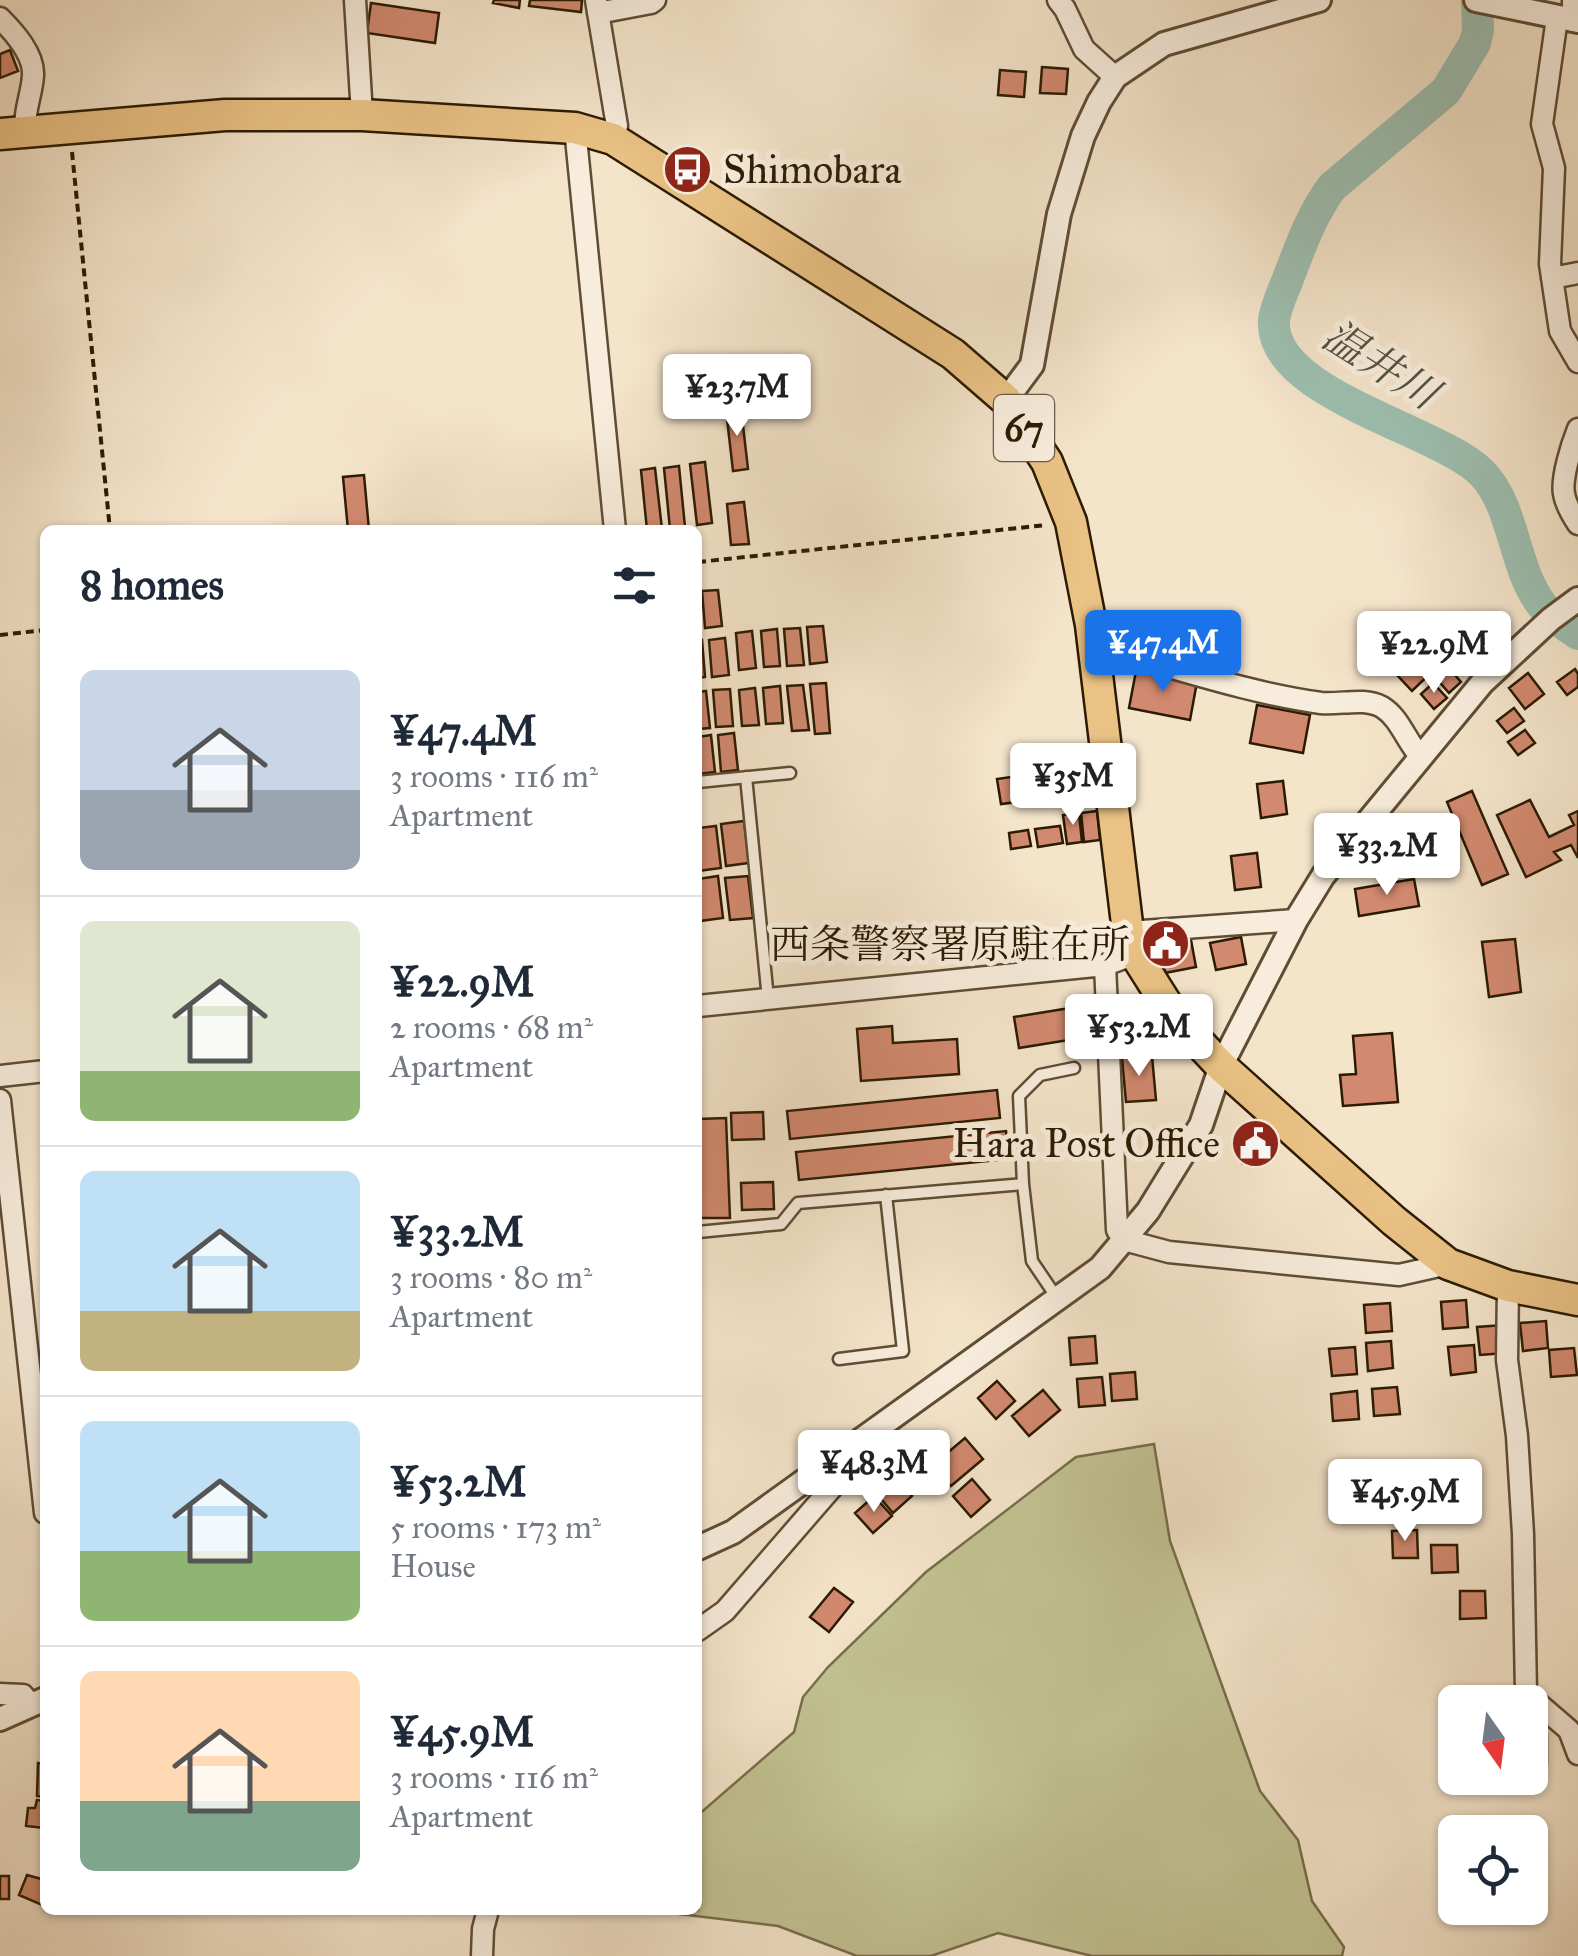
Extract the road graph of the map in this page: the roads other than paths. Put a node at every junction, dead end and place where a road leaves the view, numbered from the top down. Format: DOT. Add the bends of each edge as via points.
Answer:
graph roads {
  1 [pos="355,0"];
  2 [pos="656,0"];
  3 [pos="1058,0"];
  4 [pos="1319,0"];
  5 [pos="1488,3"];
  6 [pos="597,7"];
  7 [pos="1570,15"];
  8 [pos="0,18"];
  9 [pos="1115,77"];
  10 [pos="362,115"];
  11 [pos="575,128"];
  12 [pos="12,134"];
  13 [pos="613,138"];
  14 [pos="1578,273"];
  15 [pos="1552,278"];
  16 [pos="1578,362"];
  17 [pos="1006,400"];
  18 [pos="1578,428"];
  19 [pos="1578,524"];
  20 [pos="615,525"];
  21 [pos="1578,599"];
  22 [pos="1094,651"];
  23 [pos="1420,756"];
  24 [pos="790,773"];
  25 [pos="746,778"];
  26 [pos="702,782"];
  27 [pos="1296,920"];
  28 [pos="1132,943"];
  29 [pos="1105,964"];
  30 [pos="768,999"];
  31 [pos="702,1006"];
  32 [pos="1221,1066"];
  33 [pos="1074,1068"];
  34 [pos="40,1072"];
  35 [pos="0,1076"];
  36 [pos="0,1100"];
  37 [pos="1023,1184"];
  38 [pos="886,1194"];
  39 [pos="702,1232"];
  40 [pos="1124,1240"];
  41 [pos="1448,1264"];
  42 [pos="1508,1286"];
  43 [pos="1058,1298"];
  44 [pos="1578,1300"];
  45 [pos="838,1359"];
  46 [pos="857,1443"];
  47 [pos="40,1467"];
  48 [pos="702,1546"];
  49 [pos="702,1627"];
  50 [pos="0,1694"];
  51 [pos="38,1702"];
  52 [pos="0,1719"];
  53 [pos="1578,1754"];
  54 [pos="487,1915"];
  55 [pos="482,1956"];
  1 -- 10 [label="street"];
  2 -- 6 [label="street"];
  3 -- 9 [label="street" via="1084,49"];
  4 -- 9 [label="street" via="1164,44"];
  5 -- 7 [label="street"];
  6 -- 13 [label="street" via="617,126"];
  7 -- 15 [label="street" via="1542,124 1554,168"];
  8 -- 12 [label="street" via="32,64 24,114"];
  9 -- 17 [label="street" via="1083,136 1059,214 1032,364"];
  10 -- 11 [label="main road, 67"];
  10 -- 12 [label="main road, 67" via="225,115"];
  11 -- 13 [label="main road, 67"];
  11 -- 20 [label="street"];
  13 -- 17 [label="main road, 67" via="953,354"];
  14 -- 15 [label="street"];
  15 -- 16 [label="street" via="1560,332"];
  17 -- 22 [label="main road, 67" via="1047,462 1071,522"];
  18 -- 19 [label="street" via="1562,490"];
  21 -- 23 [label="street" via="1482,683"];
  22 -- 23 [label="street" via="1284,697 1369,702 1394,717"];
  22 -- 28 [label="main road, 67"];
  23 -- 27 [label="street"];
  24 -- 25 [label="lane"];
  25 -- 26 [label="lane"];
  25 -- 30 [label="lane"];
  27 -- 28 [label="street"];
  27 -- 32 [label="street"];
  28 -- 29 [label="street"];
  28 -- 32 [label="main road, 67" via="1174,1016"];
  29 -- 30 [label="street"];
  29 -- 40 [label="street" via="1117,1230"];
  30 -- 31 [label="street"];
  32 -- 40 [label="street" via="1201,1126"];
  32 -- 41 [label="main road, 67"];
  33 -- 37 [label="lane" via="1040,1075 1019,1096"];
  34 -- 35 [label="street"];
  36 -- 47 [label="street"];
  37 -- 38 [label="lane"];
  37 -- 43 [label="lane" via="1032,1261"];
  38 -- 39 [label="lane" via="798,1203 781,1224"];
  38 -- 45 [label="lane" via="903,1351"];
  40 -- 41 [label="street" via="1170,1252 1398,1276"];
  40 -- 43 [label="street" via="1100,1268"];
  41 -- 42 [label="main road, 67"];
  42 -- 44 [label="main road, 67"];
  42 -- 53 [label="street" via="1526,1694 1569,1730"];
  43 -- 46 [label="street"];
  46 -- 48 [label="street" via="733,1532"];
  46 -- 49 [label="street" via="842,1476 725,1611"];
  50 -- 51 [label="street"];
  51 -- 52 [label="street"];
  54 -- 55 [label="street"];
}
